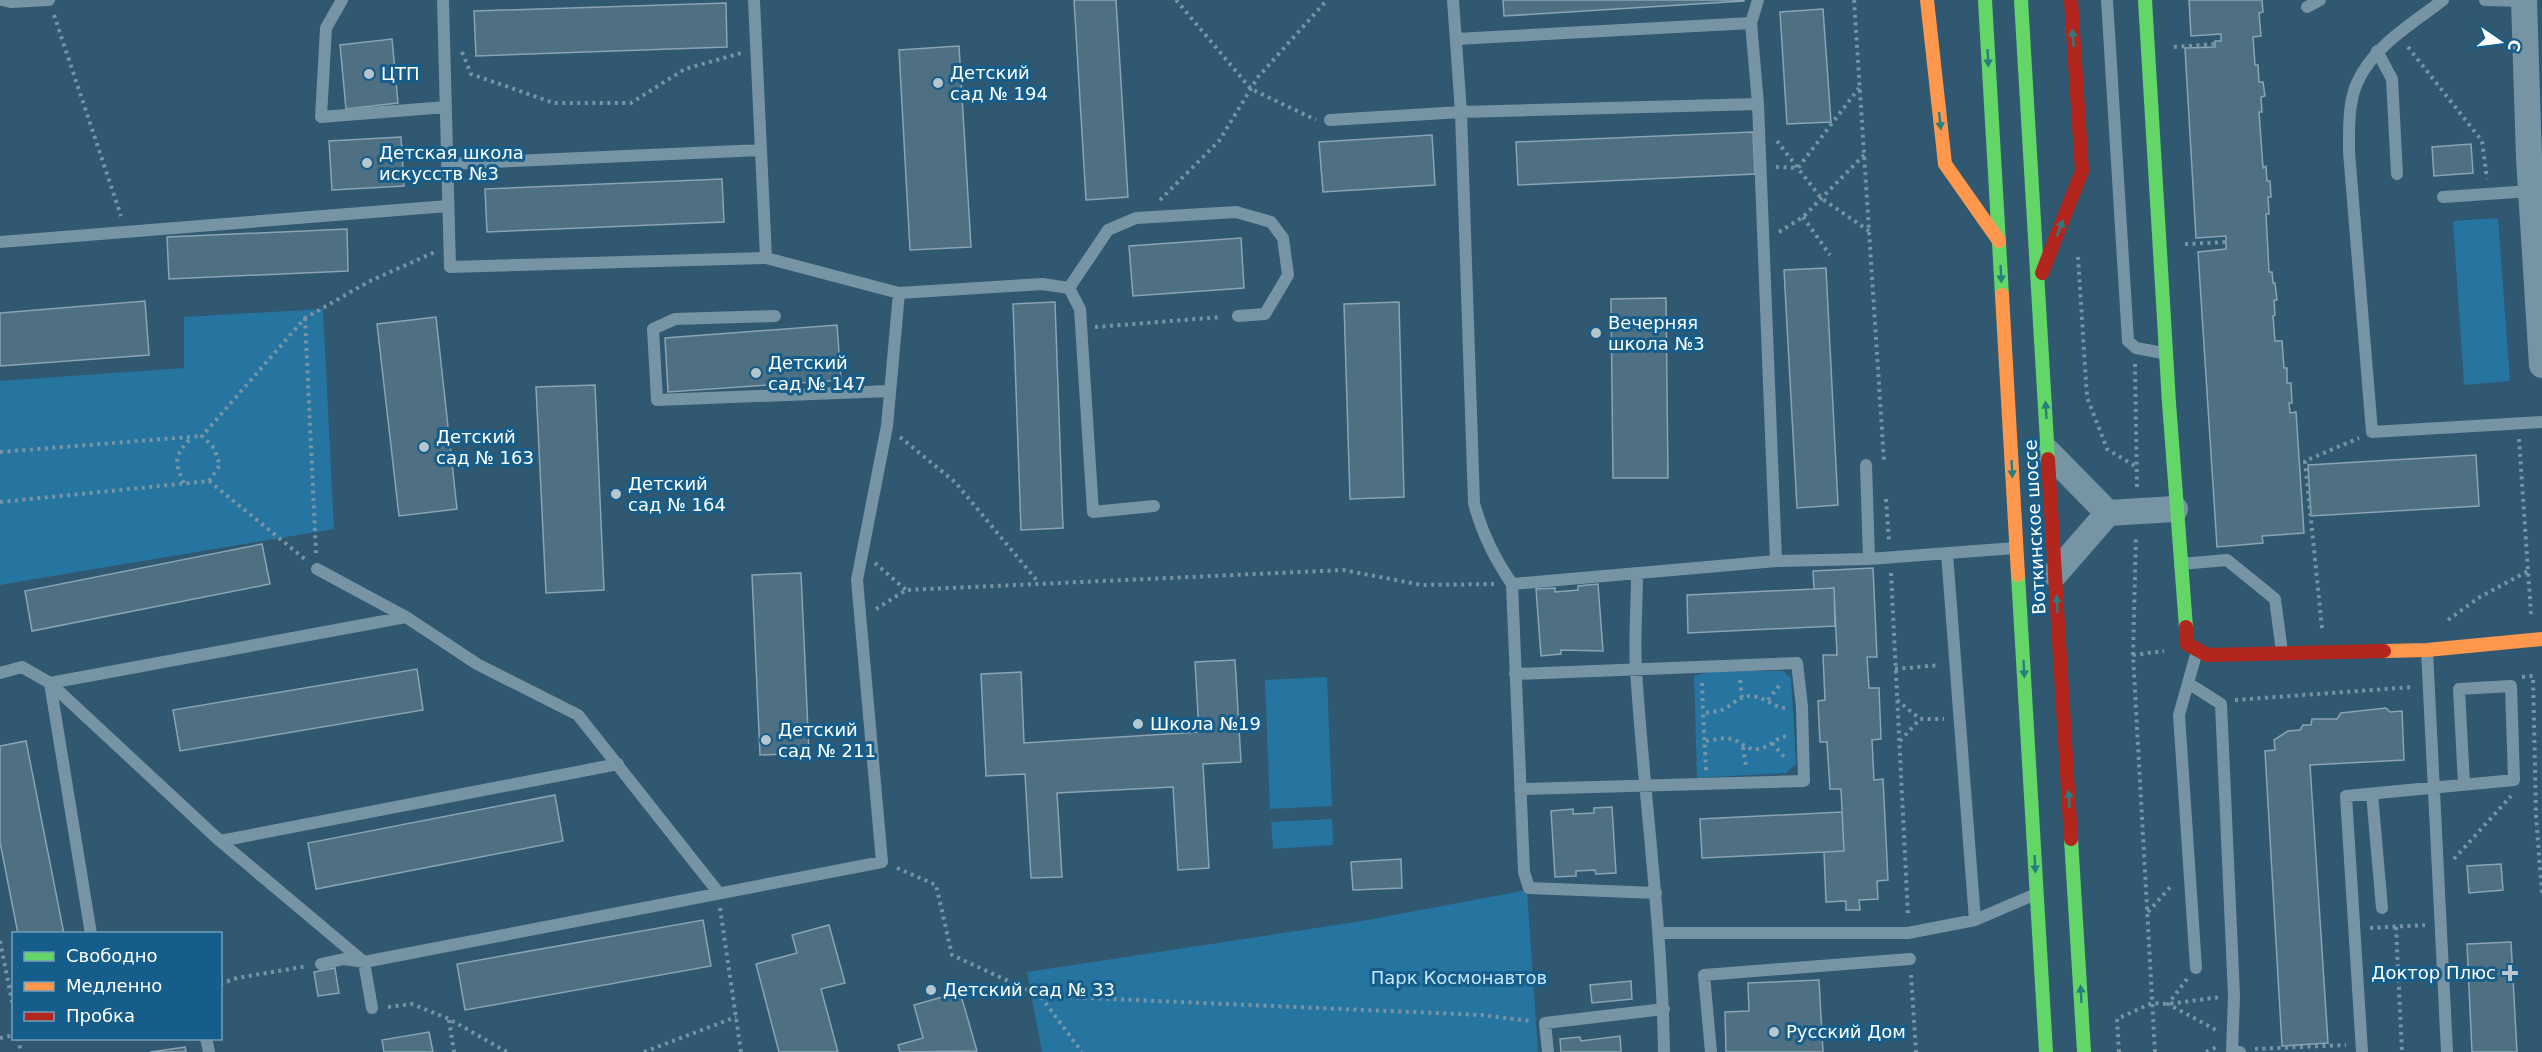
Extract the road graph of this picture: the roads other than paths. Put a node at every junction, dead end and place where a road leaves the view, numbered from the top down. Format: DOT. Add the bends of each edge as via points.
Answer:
graph roads {
  1 [pos="2,0"];
  2 [pos="342,0"];
  3 [pos="443,0"];
  4 [pos="754,0"];
  5 [pos="1453,0"];
  6 [pos="1758,0"];
  7 [pos="1927,0"];
  8 [pos="1985,0"];
  9 [pos="2021,0"];
  10 [pos="2071,0"];
  11 [pos="2107,0"];
  12 [pos="2145,0"];
  13 [pos="2320,0"];
  14 [pos="2443,0"];
  15 [pos="2485,0"];
  16 [pos="51,6"];
  17 [pos="2307,7"];
  18 [pos="2527,12"];
  19 [pos="1751,23"];
  20 [pos="1456,39"];
  21 [pos="2378,51"];
  22 [pos="1758,104"];
  23 [pos="446,107"];
  24 [pos="1461,112"];
  25 [pos="1330,120"];
  26 [pos="761,150"];
  27 [pos="447,164"];
  28 [pos="2397,174"];
  29 [pos="2531,191"];
  30 [pos="2443,197"];
  31 [pos="448,206"];
  32 [pos="0,242"];
  33 [pos="1999,242"];
  34 [pos="766,258"];
  35 [pos="2038,283"];
  36 [pos="1069,288"];
  37 [pos="899,293"];
  38 [pos="775,316"];
  39 [pos="1238,316"];
  40 [pos="2165,353"];
  41 [pos="2542,365"];
  42 [pos="890,391"];
  43 [pos="2542,422"];
  44 [pos="2048,452"];
  45 [pos="1866,465"];
  46 [pos="1154,506"];
  47 [pos="2175,508"];
  48 [pos="2108,513"];
  49 [pos="2017,548"];
  50 [pos="1947,554"];
  51 [pos="1869,559"];
  52 [pos="1776,561"];
  53 [pos="2180,564"];
  54 [pos="317,569"];
  55 [pos="1637,574"];
  56 [pos="2055,574"];
  57 [pos="1512,584"];
  58 [pos="406,617"];
  59 [pos="2537,639"];
  60 [pos="2192,647"];
  61 [pos="2427,650"];
  62 [pos="2282,654"];
  63 [pos="1636,668"];
  64 [pos="0,673"];
  65 [pos="1515,674"];
  66 [pos="50,683"];
  67 [pos="2188,683"];
  68 [pos="618,764"];
  69 [pos="2464,783"];
  70 [pos="1647,785"];
  71 [pos="2435,788"];
  72 [pos="1520,789"];
  73 [pos="2372,794"];
  74 [pos="220,841"];
  75 [pos="717,892"];
  76 [pos="1656,893"];
  77 [pos="2037,894"];
  78 [pos="2382,908"];
  79 [pos="1976,920"];
  80 [pos="91,932"];
  81 [pos="1658,933"];
  82 [pos="1910,959"];
  83 [pos="364,962"];
  84 [pos="321,964"];
  85 [pos="2196,968"];
  86 [pos="372,1008"];
  87 [pos="1664,1009"];
  88 [pos="1548,1052"];
  89 [pos="1664,1052"];
  90 [pos="1711,1052"];
  91 [pos="2046,1052"];
  92 [pos="2084,1052"];
  93 [pos="2240,1052"];
  94 [pos="2362,1052"];
  95 [pos="2447,1052"];
  1 -- 16 [label="lane"];
  2 -- 23 [label="lane" via="326,28 321,117"];
  3 -- 23 [label="lane"];
  4 -- 26 [label="lane"];
  5 -- 20 [label="lane"];
  6 -- 19 [label="lane"];
  7 -- 33 [label="main road, one-way" via="1945,164"];
  8 -- 33 [label="main road, Воткинское шоссе, one-way"];
  9 -- 35 [label="main road, Воткинское шоссе"];
  35 -- 10 [label="main road, one-way" via="2082,171"];
  11 -- 40 [label="lane" via="2128,340 2136,348"];
  12 -- 40 [label="main road"];
  13 -- 17 [label="lane"];
  14 -- 21 [label="lane"];
  15 -- 18 [label="lane"];
  18 -- 29 [label="street"];
  19 -- 20 [label="lane"];
  19 -- 22 [label="lane"];
  20 -- 24 [label="lane"];
  21 -- 28 [label="lane" via="2392,79"];
  21 -- 43 [label="lane" via="2356,83 2349,140 2372,432"];
  22 -- 24 [label="lane"];
  22 -- 52 [label="lane"];
  23 -- 27 [label="lane"];
  24 -- 25 [label="lane"];
  24 -- 57 [label="lane" via="1474,503 1481,532"];
  26 -- 27 [label="lane"];
  26 -- 34 [label="lane"];
  27 -- 31 [label="lane"];
  29 -- 30 [label="lane"];
  29 -- 41 [label="street"];
  31 -- 32 [label="lane"];
  31 -- 34 [label="lane" via="450,267"];
  33 -- 49 [label="main road, Воткинское шоссе, one-way"];
  34 -- 37 [label="lane"];
  44 -- 35 [label="main road, Воткинское шоссе, one-way"];
  36 -- 37 [label="lane" via="1042,284"];
  36 -- 39 [label="lane" via="1108,230 1136,218 1236,212 1271,222 1283,238 1288,275 1264,314"];
  36 -- 46 [label="lane" via="1080,309 1093,512"];
  37 -- 42 [label="lane"];
  38 -- 42 [label="lane" via="675,319 653,329 657,400"];
  40 -- 47 [label="main road"];
  42 -- 75 [label="lane" via="887,426 857,580 882,862"];
  44 -- 48 [label="street"];
  44 -- 56 [label="main road, Воткинское шоссе"];
  45 -- 51 [label="lane"];
  47 -- 48 [label="street"];
  47 -- 53 [label="main road"];
  48 -- 56 [label="street"];
  49 -- 50 [label="lane"];
  49 -- 77 [label="main road, Воткинское шоссе, one-way"];
  50 -- 51 [label="lane"];
  50 -- 79 [label="lane"];
  51 -- 52 [label="lane"];
  52 -- 55 [label="lane"];
  53 -- 60 [label="main road"];
  53 -- 62 [label="lane" via="2228,560 2275,598"];
  54 -- 58 [label="lane"];
  55 -- 57 [label="lane"];
  55 -- 63 [label="lane"];
  92 -- 56 [label="main road, Воткинское шоссе, one-way"];
  57 -- 65 [label="lane"];
  58 -- 66 [label="lane"];
  58 -- 68 [label="lane" via="477,664 578,716"];
  59 -- 61 [label="main road"];
  60 -- 62 [label="main road" via="2207,655"];
  60 -- 67 [label="lane"];
  61 -- 62 [label="main road"];
  61 -- 71 [label="lane"];
  63 -- 65 [label="lane"];
  63 -- 70 [label="lane"];
  63 -- 70 [label="lane" via="1797,663 1802,707 1804,781"];
  64 -- 66 [label="lane" via="22,667"];
  65 -- 72 [label="lane"];
  66 -- 74 [label="lane"];
  66 -- 80 [label="lane"];
  67 -- 85 [label="lane" via="2179,715"];
  67 -- 93 [label="lane" via="2221,704 2234,996 2232,1052"];
  68 -- 74 [label="lane"];
  68 -- 75 [label="lane"];
  69 -- 69 [label="lane" via="2459,689 2511,686 2514,780"];
  69 -- 71 [label="lane"];
  70 -- 72 [label="lane"];
  70 -- 76 [label="lane"];
  71 -- 73 [label="lane"];
  71 -- 95 [label="lane"];
  72 -- 76 [label="lane" via="1524,872 1529,888"];
  73 -- 78 [label="lane"];
  73 -- 94 [label="lane" via="2346,796"];
  74 -- 83 [label="lane"];
  75 -- 83 [label="lane"];
  76 -- 81 [label="lane"];
  77 -- 79 [label="lane"];
  77 -- 91 [label="main road, Воткинское шоссе"];
  79 -- 81 [label="lane" via="1908,933"];
  81 -- 87 [label="lane"];
  82 -- 90 [label="lane" via="1704,975"];
  83 -- 84 [label="lane" via="344,959"];
  83 -- 86 [label="lane"];
  87 -- 88 [label="lane" via="1545,1023"];
  87 -- 89 [label="lane"];
}
